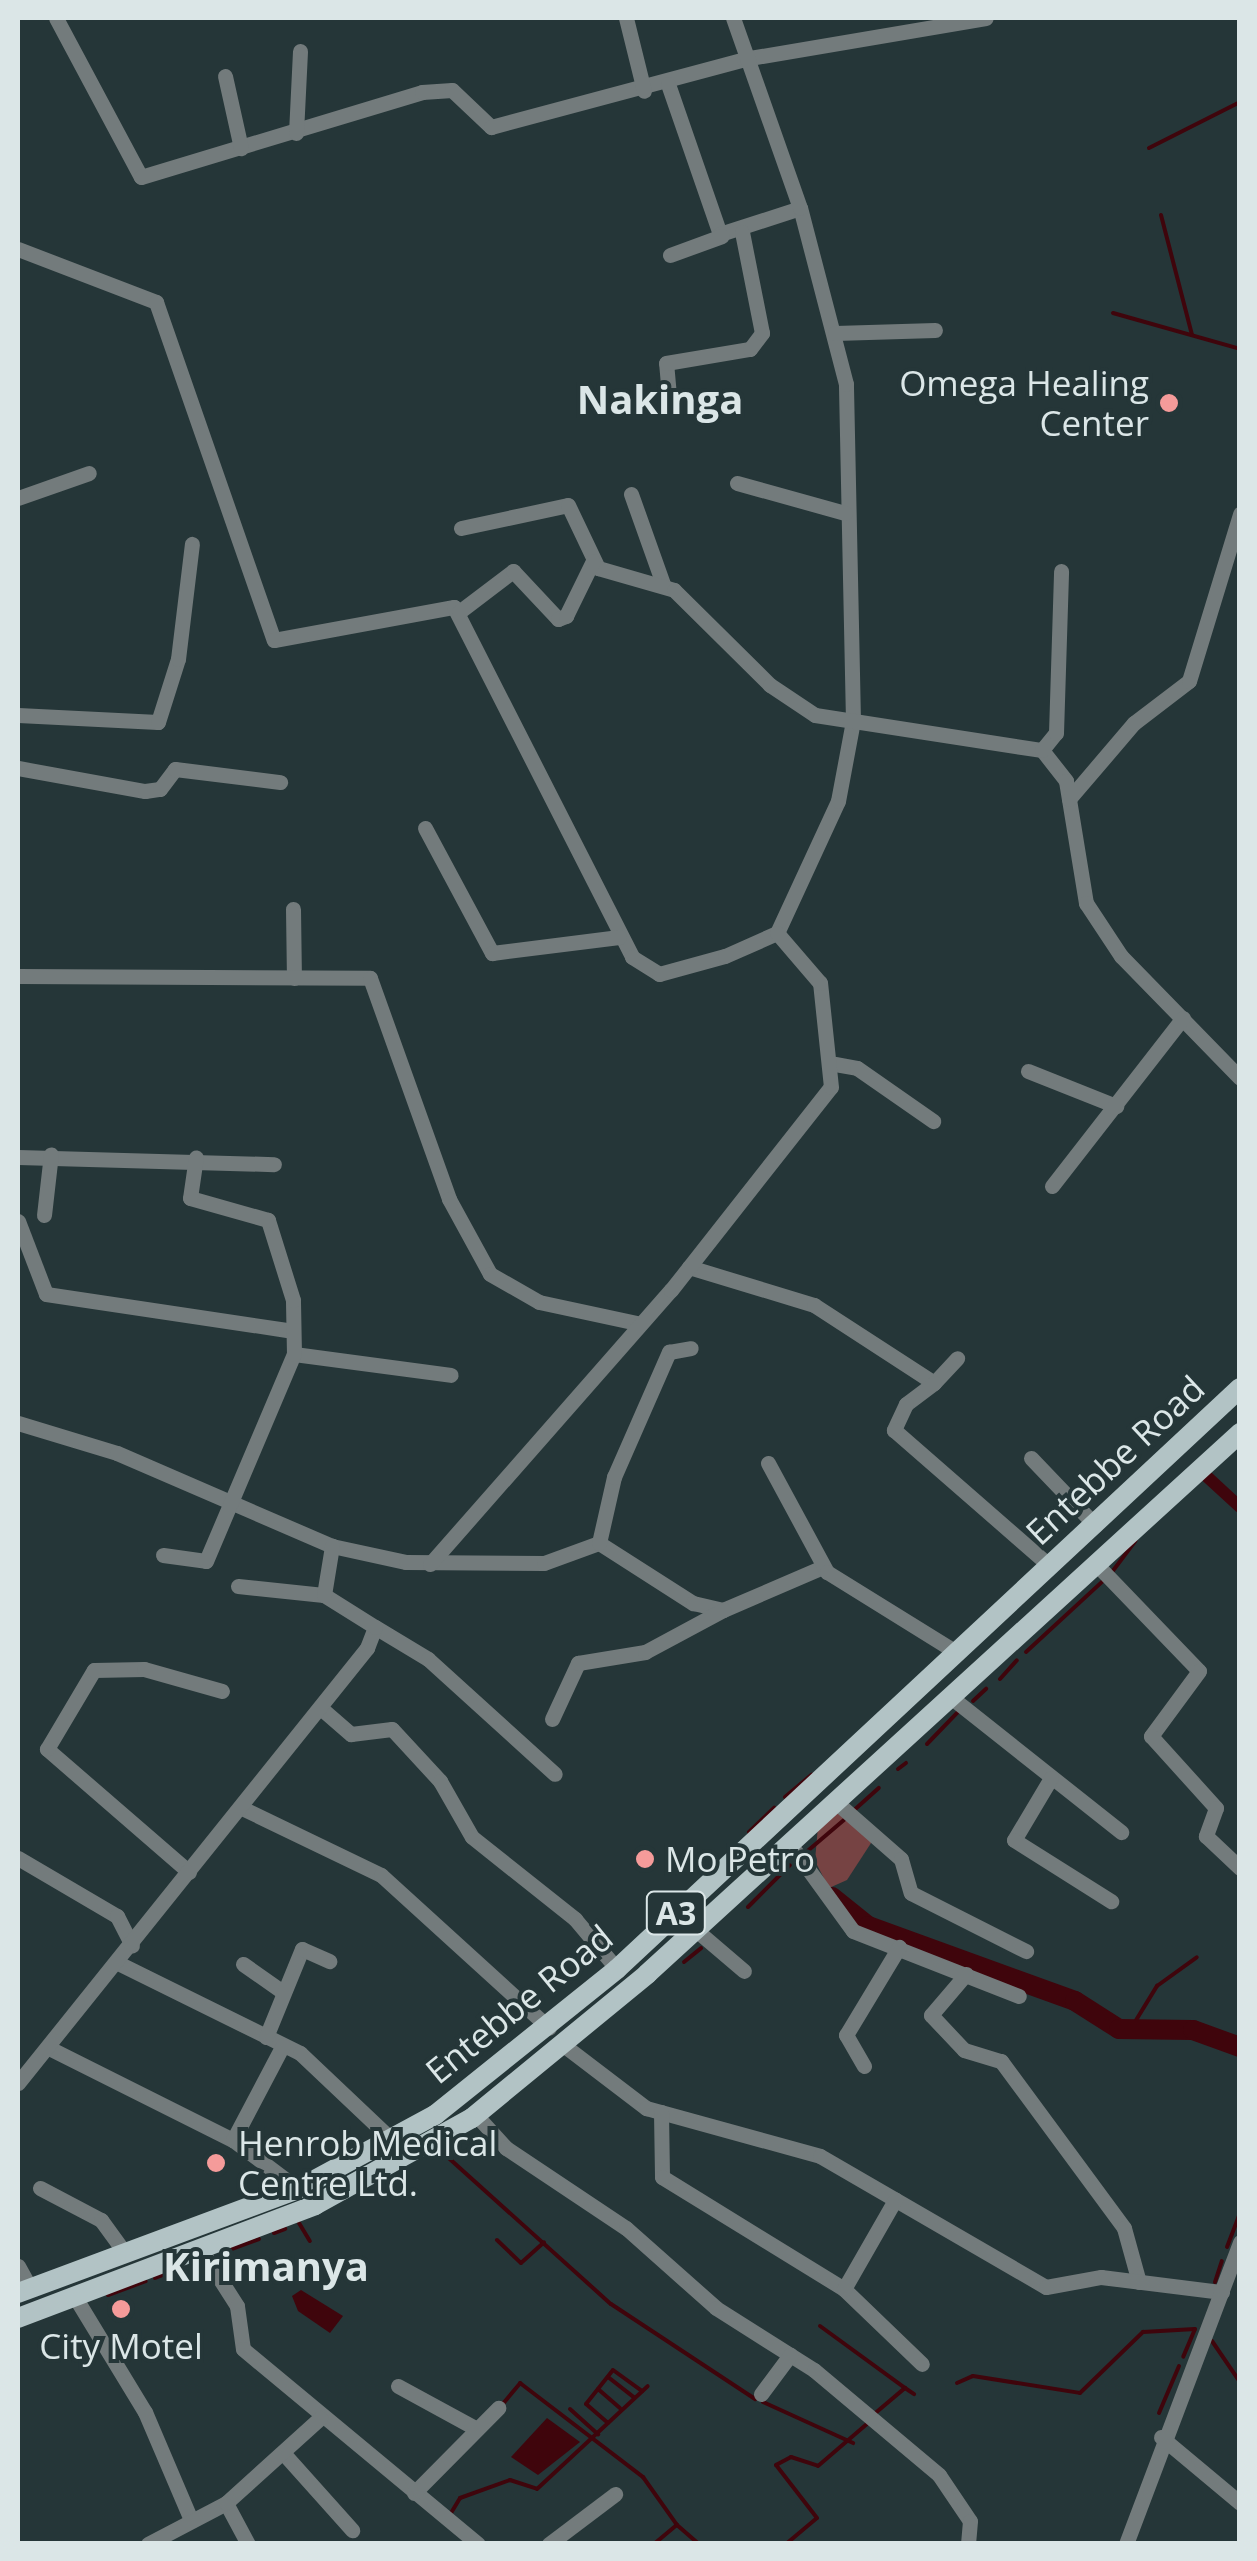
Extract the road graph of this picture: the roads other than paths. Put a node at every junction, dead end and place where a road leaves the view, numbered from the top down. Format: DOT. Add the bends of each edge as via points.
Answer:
graph roads {
  1 [pos="56,18"];
  2 [pos="626,18"];
  3 [pos="733,18"];
  4 [pos="986,18"];
  5 [pos="300,52"];
  6 [pos="744,59"];
  7 [pos="225,76"];
  8 [pos="668,84"];
  9 [pos="644,91"];
  10 [pos="296,133"];
  11 [pos="240,148"];
  12 [pos="800,208"];
  13 [pos="742,232"];
  14 [pos="722,236"];
  15 [pos="18,249"];
  16 [pos="670,255"];
  17 [pos="935,330"];
  18 [pos="835,333"];
  19 [pos="669,396"];
  20 [pos="89,473"];
  21 [pos="736,482"];
  22 [pos="631,494"];
  23 [pos="18,498"];
  24 [pos="845,513"];
  25 [pos="1240,514"];
  26 [pos="461,528"];
  27 [pos="192,544"];
  28 [pos="593,561"];
  29 [pos="1060,571"];
  30 [pos="663,584"];
  31 [pos="459,612"];
  32 [pos="18,715"];
  33 [pos="853,721"];
  34 [pos="1042,750"];
  35 [pos="18,768"];
  36 [pos="280,782"];
  37 [pos="1070,799"];
  38 [pos="425,828"];
  39 [pos="293,909"];
  40 [pos="777,933"];
  41 [pos="619,936"];
  42 [pos="18,976"];
  43 [pos="294,978"];
  44 [pos="1184,1018"];
  45 [pos="835,1064"];
  46 [pos="1028,1070"];
  47 [pos="1240,1078"];
  48 [pos="1116,1106"];
  49 [pos="933,1121"];
  50 [pos="52,1154"];
  51 [pos="18,1157"];
  52 [pos="196,1157"];
  53 [pos="274,1164"];
  54 [pos="1052,1186"];
  55 [pos="44,1215"];
  56 [pos="18,1221"];
  57 [pos="689,1267"];
  58 [pos="637,1323"];
  59 [pos="288,1330"];
  60 [pos="690,1348"];
  61 [pos="294,1354"];
  62 [pos="957,1358"];
  63 [pos="451,1376"];
  64 [pos="934,1383"];
  65 [pos="1240,1388"];
  66 [pos="18,1424"];
  67 [pos="1240,1433"];
  68 [pos="1032,1458"];
  69 [pos="768,1463"];
  70 [pos="228,1508"];
  71 [pos="1095,1525"];
  72 [pos="598,1543"];
  73 [pos="332,1546"];
  74 [pos="162,1555"];
  75 [pos="430,1564"];
  76 [pos="1097,1565"];
  77 [pos="1050,1566"];
  78 [pos="823,1567"];
  79 [pos="238,1586"];
  80 [pos="324,1595"];
  81 [pos="723,1610"];
  82 [pos="375,1627"];
  83 [pos="956,1652"];
  84 [pos="222,1691"];
  85 [pos="952,1698"];
  86 [pos="900,1705"];
  87 [pos="323,1710"];
  88 [pos="552,1719"];
  89 [pos="919,1730"];
  90 [pos="554,1774"];
  91 [pos="1051,1778"];
  92 [pos="837,1803"];
  93 [pos="244,1808"];
  94 [pos="1121,1832"];
  95 [pos="790,1844"];
  96 [pos="18,1858"];
  97 [pos="1240,1868"];
  98 [pos="190,1872"];
  99 [pos="1110,1901"];
  100 [pos="696,1930"];
  101 [pos="132,1945"];
  102 [pos="899,1946"];
  103 [pos="1026,1951"];
  104 [pos="329,1961"];
  105 [pos="118,1963"];
  106 [pos="243,1964"];
  107 [pos="617,1969"];
  108 [pos="744,1972"];
  109 [pos="966,1974"];
  110 [pos="280,1990"];
  111 [pos="1019,1996"];
  112 [pos="549,2028"];
  113 [pos="266,2037"];
  114 [pos="283,2045"];
  115 [pos="566,2046"];
  116 [pos="49,2048"];
  117 [pos="864,2066"];
  118 [pos="18,2084"];
  119 [pos="661,2112"];
  120 [pos="476,2115"];
  121 [pos="233,2140"];
  122 [pos="393,2141"];
  123 [pos="40,2188"];
  124 [pos="298,2189"];
  125 [pos="895,2200"];
  126 [pos="1240,2242"];
  127 [pos="202,2251"];
  128 [pos="125,2253"];
  129 [pos="18,2266"];
  130 [pos="1139,2282"];
  131 [pos="844,2290"];
  132 [pos="24,2291"];
  133 [pos="1222,2292"];
  134 [pos="75,2297"];
  135 [pos="18,2318"];
  136 [pos="790,2355"];
  137 [pos="922,2364"];
  138 [pos="398,2386"];
  139 [pos="761,2394"];
  140 [pos="498,2408"];
  141 [pos="320,2418"];
  142 [pos="476,2428"];
  143 [pos="1160,2438"];
  144 [pos="285,2455"];
  145 [pos="414,2492"];
  146 [pos="615,2494"];
  147 [pos="226,2502"];
  148 [pos="1240,2502"];
  149 [pos="191,2520"];
  150 [pos="352,2530"];
  151 [pos="148,2544"];
  152 [pos="248,2544"];
  153 [pos="478,2544"];
  154 [pos="550,2544"];
  155 [pos="968,2544"];
  156 [pos="1126,2544"];
  1 -- 11 [label="street" via="136,175"];
  2 -- 9 [label="street"];
  3 -- 6 [label="street"];
  4 -- 6 [label="street"];
  5 -- 10 [label="street"];
  6 -- 8 [label="street"];
  6 -- 12 [label="street"];
  7 -- 11 [label="street"];
  8 -- 9 [label="street"];
  8 -- 14 [label="street"];
  9 -- 10 [label="street" via="491,127 446,88"];
  10 -- 11 [label="street"];
  12 -- 13 [label="street"];
  12 -- 18 [label="street"];
  13 -- 14 [label="street"];
  13 -- 19 [label="street" via="758,341 673,358"];
  14 -- 16 [label="street"];
  15 -- 31 [label="street" via="156,302 274,640 442,606"];
  17 -- 18 [label="street"];
  18 -- 24 [label="street" via="848,412"];
  20 -- 23 [label="street"];
  21 -- 24 [label="street"];
  22 -- 30 [label="street"];
  24 -- 33 [label="street"];
  25 -- 37 [label="street" via="1189,681 1122,734"];
  26 -- 28 [label="street" via="559,503 576,511"];
  27 -- 32 [label="street" via="178,659 158,722"];
  28 -- 30 [label="street"];
  28 -- 31 [label="street" via="566,616 558,619 513,570"];
  29 -- 34 [label="street" via="1056,733"];
  30 -- 33 [label="street" via="792,702"];
  31 -- 41 [label="street"];
  33 -- 34 [label="street"];
  33 -- 40 [label="street" via="838,801"];
  34 -- 37 [label="street"];
  35 -- 36 [label="street" via="145,791 182,769"];
  37 -- 44 [label="street" via="1086,903 1121,956"];
  38 -- 41 [label="street" via="492,953"];
  39 -- 43 [label="street"];
  40 -- 41 [label="street" via="659,974"];
  40 -- 45 [label="street" via="814,968"];
  42 -- 43 [label="street"];
  43 -- 58 [label="street" via="363,974 375,984 448,1199 490,1274 539,1302"];
  44 -- 47 [label="street"];
  44 -- 48 [label="street"];
  45 -- 49 [label="street" via="857,1068"];
  45 -- 57 [label="street" via="822,1101"];
  46 -- 48 [label="street"];
  48 -- 54 [label="street"];
  50 -- 51 [label="street"];
  50 -- 52 [label="street"];
  50 -- 55 [label="street"];
  52 -- 53 [label="street"];
  52 -- 59 [label="street" via="190,1198 257,1210 268,1220 293,1300"];
  56 -- 59 [label="street" via="46,1294"];
  57 -- 58 [label="street"];
  57 -- 64 [label="street" via="814,1305"];
  58 -- 75 [label="street"];
  59 -- 61 [label="street"];
  60 -- 72 [label="street" via="669,1352 614,1477"];
  61 -- 63 [label="street"];
  61 -- 70 [label="street"];
  62 -- 64 [label="street"];
  64 -- 77 [label="street" via="906,1404 894,1430"];
  65 -- 71 [label="main road, Entebbe Road / A3"];
  66 -- 70 [label="street" via="117,1453"];
  67 -- 76 [label="main road, Entebbe Road / A3"];
  68 -- 71 [label="street"];
  69 -- 78 [label="street"];
  70 -- 73 [label="street"];
  70 -- 74 [label="street" via="204,1564"];
  71 -- 77 [label="main road, Entebbe Road / A3"];
  72 -- 75 [label="street" via="544,1563"];
  72 -- 81 [label="street" via="692,1603"];
  73 -- 75 [label="street"];
  73 -- 80 [label="street"];
  76 -- 85 [label="main road, Entebbe Road / A3"];
  76 -- 97 [label="street" via="1198,1671 1151,1736 1216,1808 1206,1836"];
  77 -- 83 [label="main road, Entebbe Road / A3"];
  78 -- 81 [label="street"];
  78 -- 83 [label="street"];
  79 -- 80 [label="street"];
  80 -- 82 [label="street"];
  81 -- 88 [label="street" via="644,1652 578,1663"];
  82 -- 87 [label="street"];
  82 -- 90 [label="street" via="428,1659"];
  83 -- 86 [label="main road, Entebbe Road / A3"];
  84 -- 98 [label="street" via="144,1669 92,1670 48,1749"];
  85 -- 89 [label="main road, Entebbe Road / A3"];
  85 -- 91 [label="street"];
  86 -- 89 [label="main road"];
  86 -- 107 [label="main road, Entebbe Road / A3"];
  87 -- 93 [label="street"];
  87 -- 107 [label="street" via="351,1734 392,1730 440,1781 472,1837 575,1919"];
  89 -- 92 [label="main road, Entebbe Road / A3"];
  91 -- 94 [label="street"];
  91 -- 99 [label="street" via="1014,1840"];
  92 -- 95 [label="main road, Entebbe Road / A3"];
  92 -- 103 [label="street" via="900,1859 911,1893"];
  93 -- 98 [label="street"];
  93 -- 112 [label="street" via="381,1875"];
  95 -- 100 [label="main road, Entebbe Road / A3"];
  95 -- 102 [label="street" via="853,1930"];
  96 -- 101 [label="street" via="116,1916"];
  98 -- 101 [label="street"];
  100 -- 108 [label="street"];
  100 -- 115 [label="main road, Entebbe Road / A3"];
  101 -- 105 [label="street"];
  102 -- 109 [label="street"];
  102 -- 117 [label="street" via="846,2035"];
  104 -- 110 [label="street" via="307,1946"];
  105 -- 113 [label="street"];
  105 -- 116 [label="street"];
  106 -- 110 [label="street"];
  107 -- 112 [label="main road, Entebbe Road / A3"];
  109 -- 111 [label="street"];
  109 -- 130 [label="street" via="931,2015 964,2050 1001,2061 1124,2228"];
  110 -- 113 [label="street"];
  112 -- 122 [label="main road, Entebbe Road / A3"];
  113 -- 114 [label="street"];
  114 -- 121 [label="street"];
  114 -- 122 [label="street"];
  115 -- 119 [label="street"];
  115 -- 120 [label="main road, Entebbe Road / A3"];
  116 -- 118 [label="street"];
  116 -- 121 [label="street"];
  119 -- 125 [label="street" via="820,2156"];
  119 -- 131 [label="street" via="662,2178"];
  120 -- 127 [label="main road, Entebbe Road / A3" via="314,2205"];
  120 -- 136 [label="street" via="506,2148"];
  121 -- 124 [label="street"];
  122 -- 124 [label="main road, Entebbe Road / A3"];
  123 -- 128 [label="street" via="101,2220"];
  124 -- 128 [label="main road, Entebbe Road / A3"];
  125 -- 130 [label="street" via="1046,2287"];
  125 -- 131 [label="street"];
  126 -- 133 [label="street"];
  127 -- 134 [label="main road, Entebbe Road / A3"];
  127 -- 141 [label="street" via="238,2306 243,2349"];
  128 -- 132 [label="main road, Entebbe Road / A3"];
  129 -- 132 [label="street"];
  130 -- 133 [label="street"];
  131 -- 137 [label="street"];
  133 -- 143 [label="street"];
  134 -- 135 [label="main road, Entebbe Road / A3"];
  134 -- 149 [label="street" via="145,2412"];
  136 -- 139 [label="street"];
  136 -- 155 [label="street" via="939,2476 976,2534"];
  138 -- 142 [label="street"];
  140 -- 142 [label="street"];
  141 -- 144 [label="street"];
  141 -- 145 [label="street"];
  142 -- 145 [label="street"];
  143 -- 148 [label="street"];
  143 -- 156 [label="street"];
  144 -- 147 [label="street"];
  144 -- 150 [label="street"];
  145 -- 153 [label="street"];
  146 -- 154 [label="street"];
  147 -- 149 [label="street"];
  147 -- 152 [label="street"];
  149 -- 151 [label="street"];
}
